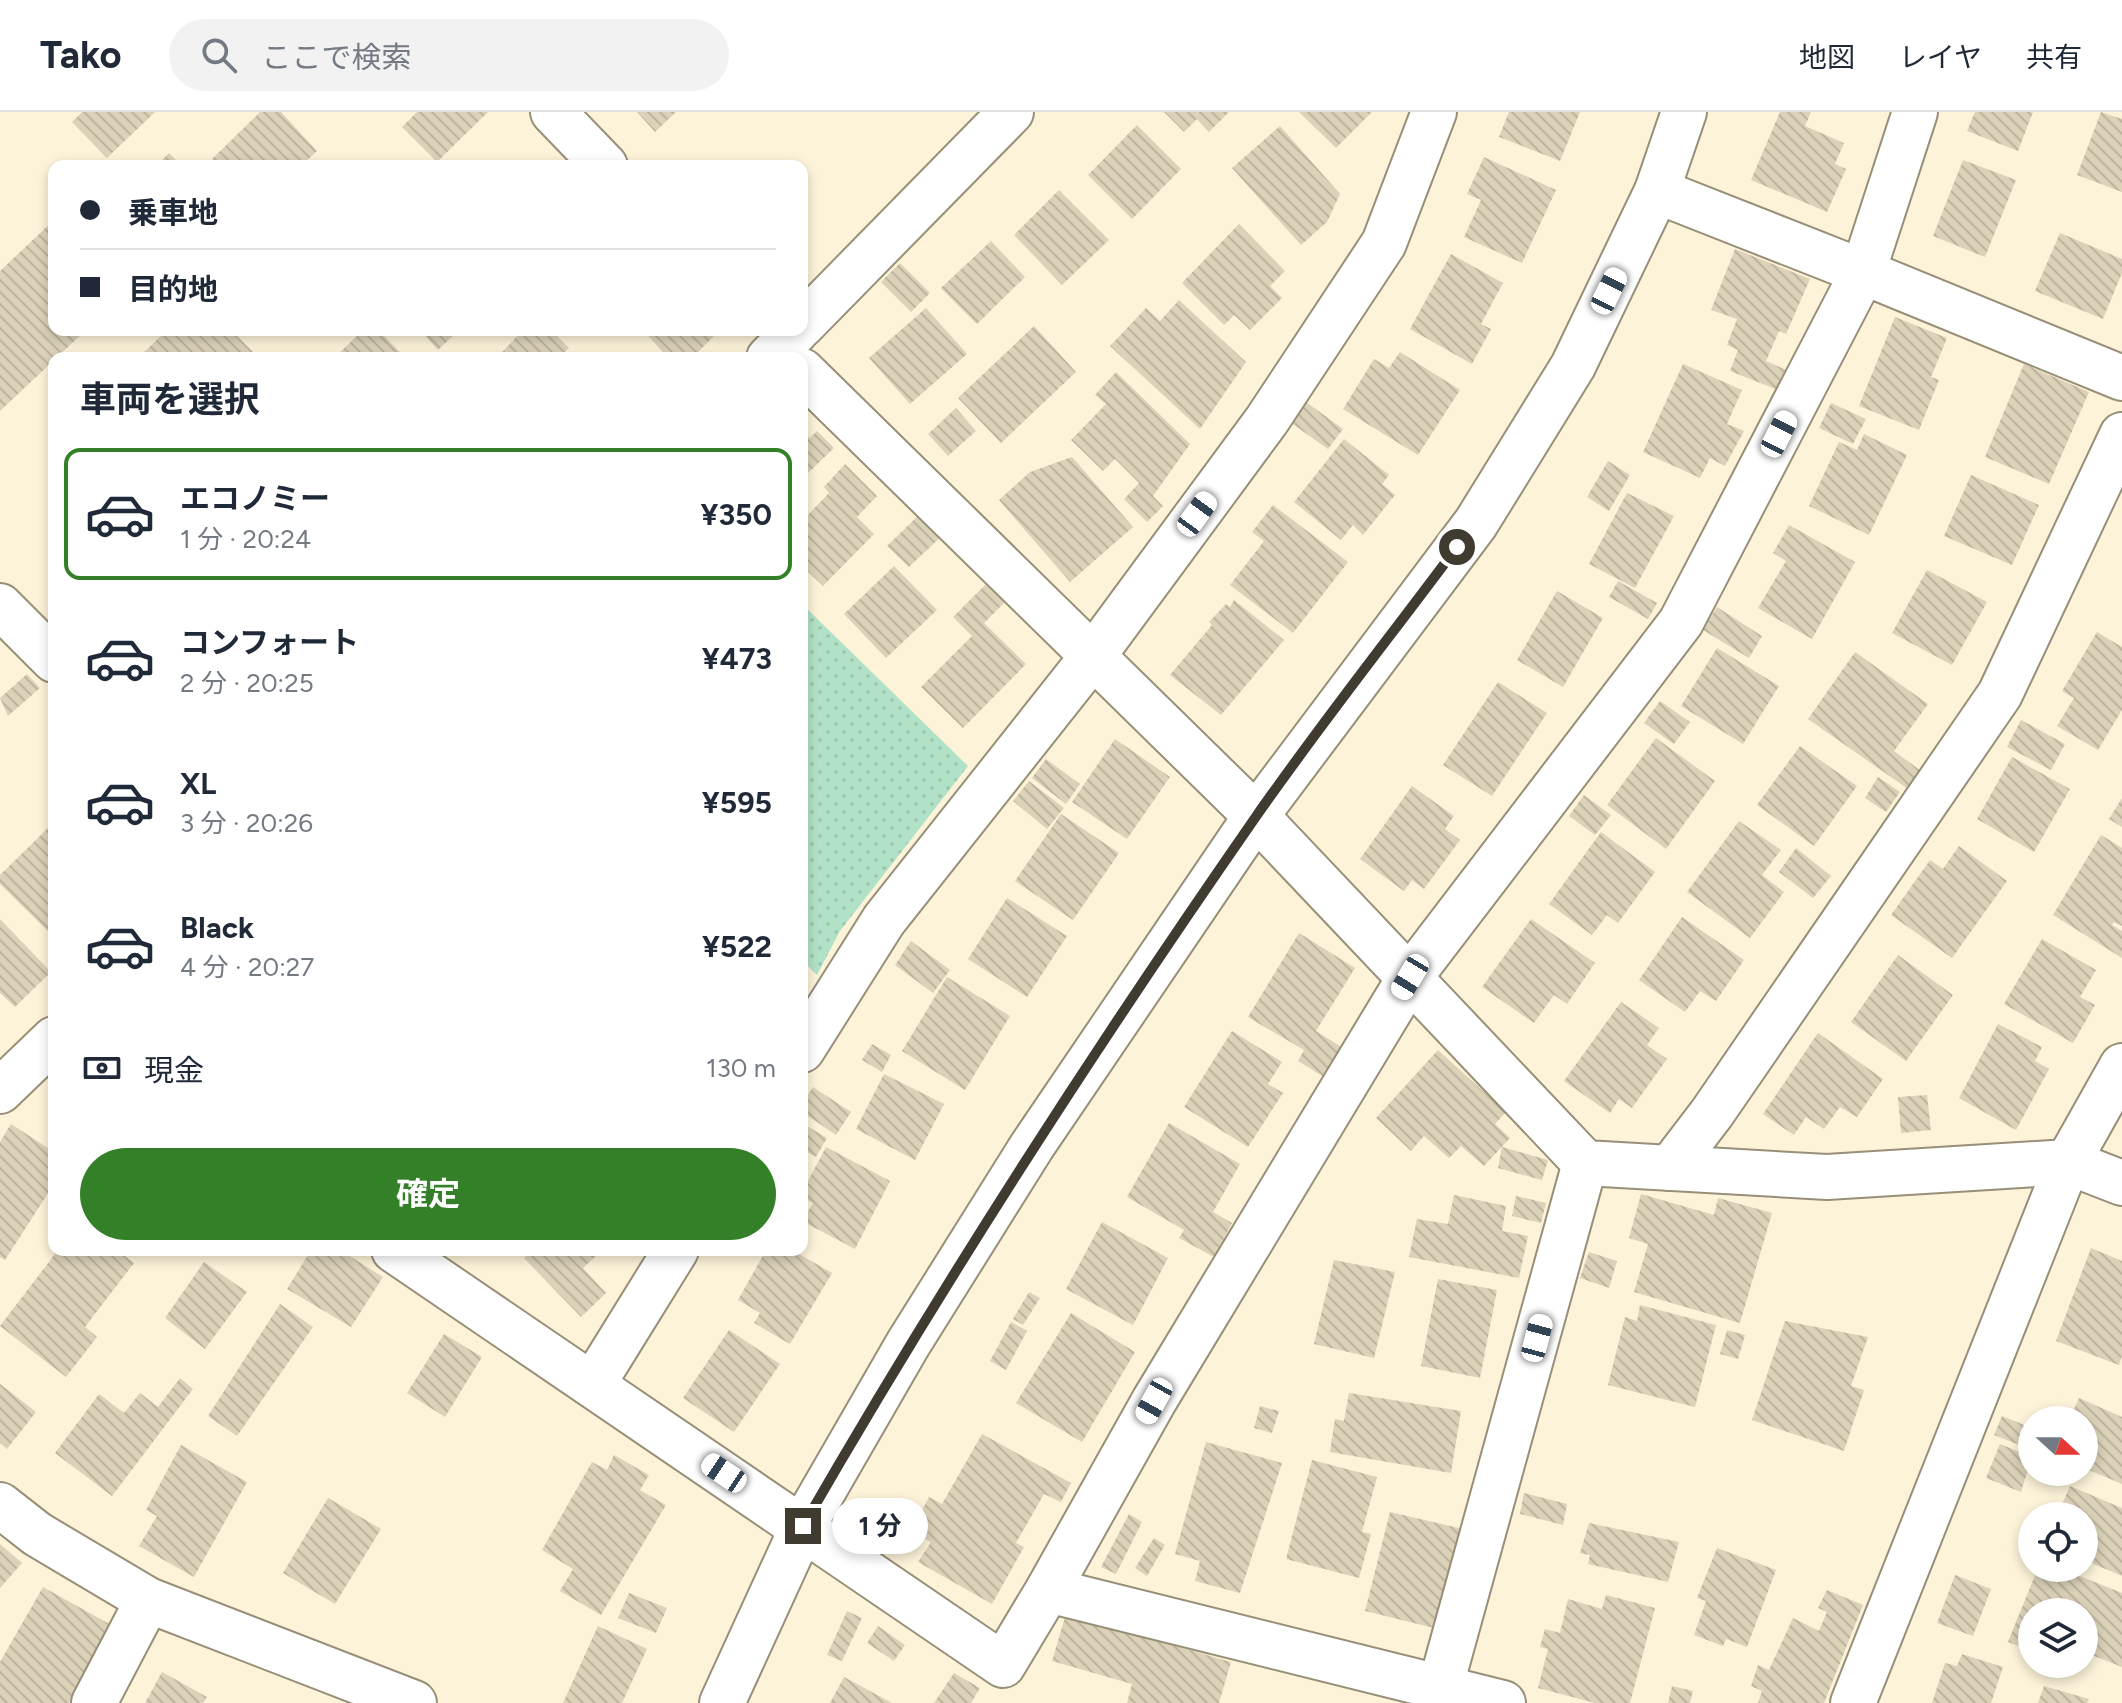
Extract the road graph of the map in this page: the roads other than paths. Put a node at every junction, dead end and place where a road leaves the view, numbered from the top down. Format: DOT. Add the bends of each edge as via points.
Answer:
graph roads {
  1 [pos="553,112"];
  2 [pos="1011,112"];
  3 [pos="1434,112"];
  4 [pos="1684,112"];
  5 [pos="1915,112"];
  6 [pos="599,160"];
  7 [pos="1657,191"];
  8 [pos="1863,272"];
  9 [pos="808,322"];
  10 [pos="808,369"];
  11 [pos="2122,378"];
  12 [pos="2122,435"];
  13 [pos="0,606"];
  14 [pos="48,654"];
  15 [pos="1093,656"];
  16 [pos="1256,816"];
  17 [pos="1410,977"];
  18 [pos="808,1040"];
  19 [pos="48,1045"];
  20 [pos="2122,1066"];
  21 [pos="0,1091"];
  22 [pos="2068,1162"];
  23 [pos="1585,1163"];
  24 [pos="1670,1168"];
  25 [pos="2122,1183"];
  26 [pos="403,1256"];
  27 [pos="672,1256"];
  28 [pos="593,1384"];
  29 [pos="0,1505"];
  30 [pos="803,1526"];
  31 [pos="1048,1590"];
  32 [pos="148,1600"];
  33 [pos="1438,1696"];
  34 [pos="94,1703"];
  35 [pos="414,1703"];
  36 [pos="722,1703"];
  37 [pos="1503,1703"];
  38 [pos="1853,1703"];
  1 -- 6 [label="street"];
  2 -- 9 [label="street"];
  3 -- 15 [label="street" via="1384,243 1267,420"];
  4 -- 7 [label="street"];
  5 -- 8 [label="street"];
  7 -- 8 [label="street"];
  7 -- 16 [label="street" via="1573,366 1476,523"];
  8 -- 11 [label="street"];
  8 -- 17 [label="street" via="1681,622"];
  10 -- 15 [label="street"];
  12 -- 24 [label="street" via="2000,694"];
  13 -- 14 [label="street"];
  15 -- 16 [label="street"];
  15 -- 18 [label="street" via="884,920"];
  16 -- 17 [label="street"];
  16 -- 30 [label="street" via="1032,1146 908,1344"];
  17 -- 23 [label="street"];
  17 -- 31 [label="street" via="1154,1401"];
  19 -- 21 [label="street"];
  20 -- 22 [label="street"];
  22 -- 24 [label="street" via="1827,1177"];
  22 -- 25 [label="street"];
  22 -- 38 [label="street"];
  23 -- 24 [label="street"];
  23 -- 33 [label="street"];
  26 -- 28 [label="street"];
  27 -- 28 [label="street"];
  28 -- 30 [label="street"];
  29 -- 32 [label="street" via="37,1534"];
  30 -- 31 [label="street" via="1003,1665"];
  30 -- 36 [label="street"];
  31 -- 33 [label="street"];
  32 -- 34 [label="street"];
  32 -- 35 [label="street"];
  33 -- 37 [label="street"];
}
